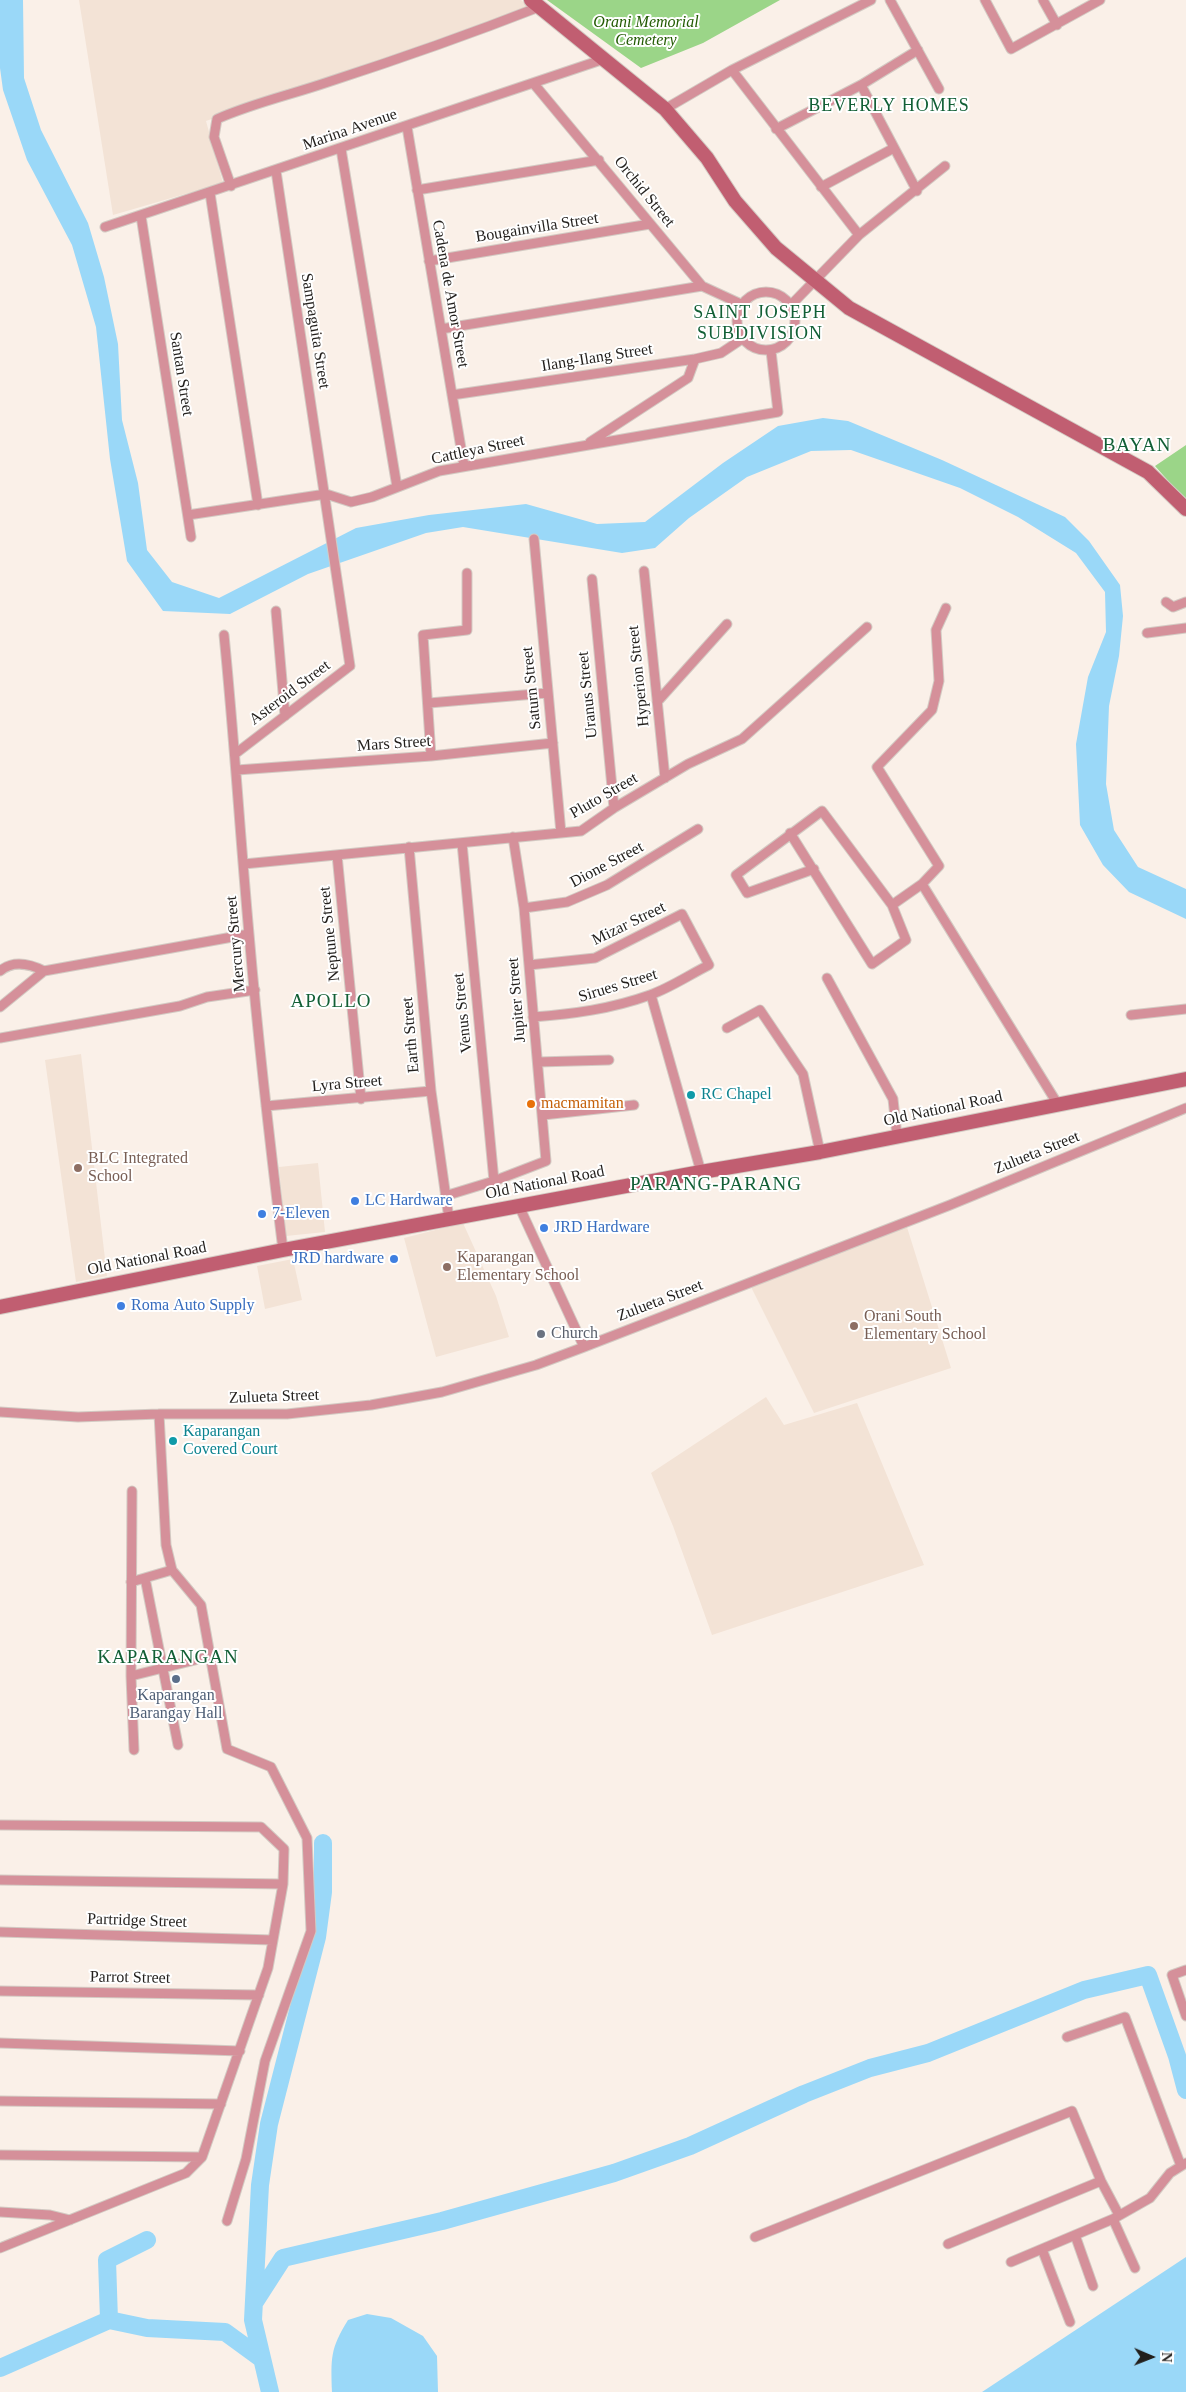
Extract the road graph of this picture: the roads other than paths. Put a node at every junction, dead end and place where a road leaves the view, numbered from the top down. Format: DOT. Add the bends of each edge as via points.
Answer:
graph roads {
  1 [pos="871,0"];
  2 [pos="890,0"];
  3 [pos="986,0"];
  4 [pos="1043,0"];
  5 [pos="1100,0"];
  6 [pos="535,3"];
  7 [pos="1057,25"];
  8 [pos="918,50"];
  9 [pos="604,59"];
  10 [pos="732,70"];
  11 [pos="534,84"];
  12 [pos="861,85"];
  13 [pos="939,89"];
  14 [pos="665,110"];
  15 [pos="407,127"];
  16 [pos="776,130"];
  17 [pos="894,148"];
  18 [pos="341,149"];
  19 [pos="598,160"];
  20 [pos="945,166"];
  21 [pos="276,171"];
  22 [pos="231,186"];
  23 [pos="821,187"];
  24 [pos="418,190"];
  25 [pos="917,191"];
  26 [pos="210,193"];
  27 [pos="141,216"];
  28 [pos="650,224"];
  29 [pos="105,228"];
  30 [pos="858,235"];
  31 [pos="429,261"];
  32 [pos="814,279"];
  33 [pos="702,286"];
  34 [pos="741,304"];
  35 [pos="791,305"];
  36 [pos="441,329"];
  37 [pos="742,339"];
  38 [pos="771,351"];
  39 [pos="694,359"];
  40 [pos="452,395"];
  41 [pos="586,445"];
  42 [pos="464,466"];
  43 [pos="397,487"];
  44 [pos="326,494"];
  45 [pos="258,505"];
  46 [pos="1186,509"];
  47 [pos="188,515"];
  48 [pos="191,537"];
  49 [pos="534,539"];
  50 [pos="644,571"];
  51 [pos="467,573"];
  52 [pos="592,578"];
  53 [pos="339,592"];
  54 [pos="1166,602"];
  55 [pos="1186,602"];
  56 [pos="946,608"];
  57 [pos="276,611"];
  58 [pos="727,624"];
  59 [pos="867,627"];
  60 [pos="1186,628"];
  61 [pos="1147,633"];
  62 [pos="224,635"];
  63 [pos="547,693"];
  64 [pos="657,702"];
  65 [pos="429,703"];
  66 [pos="285,716"];
  67 [pos="553,743"];
  68 [pos="236,754"];
  69 [pos="431,756"];
  70 [pos="237,770"];
  71 [pos="665,778"];
  72 [pos="614,808"];
  73 [pos="698,830"];
  74 [pos="561,833"];
  75 [pos="790,833"];
  76 [pos="513,837"];
  77 [pos="462,842"];
  78 [pos="409,847"];
  79 [pos="337,855"];
  80 [pos="244,864"];
  81 [pos="814,869"];
  82 [pos="922,884"];
  83 [pos="892,906"];
  84 [pos="524,908"];
  85 [pos="682,914"];
  86 [pos="249,934"];
  87 [pos="529,965"];
  88 [pos="0,970"];
  89 [pos="44,971"];
  90 [pos="827,978"];
  91 [pos="255,990"];
  92 [pos="651,995"];
  93 [pos="0,1007"];
  94 [pos="1186,1010"];
  95 [pos="1131,1015"];
  96 [pos="533,1017"];
  97 [pos="727,1028"];
  98 [pos="0,1038"];
  99 [pos="609,1060"];
  100 [pos="538,1062"];
  101 [pos="1186,1079"];
  102 [pos="431,1091"];
  103 [pos="361,1099"];
  104 [pos="1057,1103"];
  105 [pos="634,1105"];
  106 [pos="266,1106"];
  107 [pos="1186,1108"];
  108 [pos="543,1115"];
  109 [pos="897,1136"];
  110 [pos="820,1152"];
  111 [pos="701,1172"];
  112 [pos="494,1181"];
  113 [pos="445,1196"];
  114 [pos="519,1206"];
  115 [pos="449,1219"];
  116 [pos="283,1250"];
  117 [pos="0,1307"];
  118 [pos="584,1347"];
  119 [pos="0,1412"];
  120 [pos="159,1414"];
  121 [pos="132,1491"];
  122 [pos="172,1570"];
  123 [pos="145,1578"];
  124 [pos="131,1582"];
  125 [pos="211,1656"];
  126 [pos="162,1669"];
  127 [pos="131,1676"];
  128 [pos="178,1745"];
  129 [pos="134,1750"];
  130 [pos="0,1825"];
  131 [pos="0,1880"];
  132 [pos="283,1884"];
  133 [pos="0,1932"];
  134 [pos="273,1940"];
  135 [pos="1186,1970"];
  136 [pos="0,1991"];
  137 [pos="259,1995"];
  138 [pos="1186,2015"];
  139 [pos="1067,2037"];
  140 [pos="0,2043"];
  141 [pos="240,2050"];
  142 [pos="0,2102"];
  143 [pos="221,2104"];
  144 [pos="0,2155"];
  145 [pos="202,2158"];
  146 [pos="1183,2165"];
  147 [pos="1101,2181"];
  148 [pos="0,2212"];
  149 [pos="1116,2217"];
  150 [pos="70,2220"];
  151 [pos="227,2221"];
  152 [pos="1075,2235"];
  153 [pos="755,2237"];
  154 [pos="948,2244"];
  155 [pos="0,2248"];
  156 [pos="1042,2249"];
  157 [pos="1011,2262"];
  158 [pos="1135,2268"];
  159 [pos="1093,2286"];
  160 [pos="1070,2322"];
  1 -- 10 [label="street"];
  2 -- 8 [label="street"];
  3 -- 7 [label="street" via="1011,49"];
  4 -- 7 [label="street"];
  5 -- 7 [label="street"];
  6 -- 9 [label="main road"];
  6 -- 22 [label="street" via="368,69 249,105 217,119 214,137"];
  8 -- 12 [label="street"];
  8 -- 13 [label="street"];
  9 -- 11 [label="street, Marina Avenue"];
  9 -- 14 [label="main road"];
  10 -- 14 [label="street"];
  10 -- 16 [label="street"];
  11 -- 15 [label="street, Marina Avenue"];
  11 -- 19 [label="street, Orchid Street"];
  12 -- 16 [label="street"];
  12 -- 17 [label="street"];
  14 -- 32 [label="main road" via="758,228 776,248"];
  15 -- 18 [label="street, Marina Avenue"];
  15 -- 24 [label="street, Cadena de Amor Street"];
  16 -- 23 [label="street"];
  17 -- 23 [label="street"];
  17 -- 25 [label="street"];
  18 -- 21 [label="street, Marina Avenue"];
  18 -- 43 [label="street"];
  19 -- 24 [label="street"];
  19 -- 28 [label="street, Orchid Street"];
  20 -- 25 [label="street"];
  21 -- 22 [label="street, Marina Avenue"];
  21 -- 44 [label="street, Sampaguita Street"];
  22 -- 26 [label="street, Marina Avenue"];
  23 -- 30 [label="street"];
  24 -- 31 [label="street, Cadena de Amor Street"];
  25 -- 30 [label="street"];
  26 -- 27 [label="street, Marina Avenue"];
  26 -- 45 [label="street"];
  27 -- 29 [label="street, Marina Avenue"];
  27 -- 47 [label="street, Santan Street"];
  28 -- 31 [label="street, Bougainvilla Street"];
  28 -- 33 [label="street, Orchid Street"];
  30 -- 32 [label="street"];
  31 -- 36 [label="street, Cadena de Amor Street"];
  32 -- 35 [label="street"];
  32 -- 46 [label="main road" via="849,308 1148,472"];
  33 -- 34 [label="street, Orchid Street"];
  33 -- 36 [label="street"];
  34 -- 35 [label="street" via="755,294 768,292 781,296"];
  34 -- 37 [label="street" via="736,320"];
  35 -- 38 [label="street" via="796,324 788,342"];
  36 -- 40 [label="street, Cadena de Amor Street"];
  37 -- 38 [label="street" via="755,349"];
  37 -- 39 [label="street, Ilang-Ilang Street" via="721,353"];
  38 -- 41 [label="street, Cattleya Street" via="778,412"];
  39 -- 40 [label="street, Ilang-Ilang Street"];
  39 -- 41 [label="street" via="688,378"];
  40 -- 42 [label="street, Cadena de Amor Street"];
  41 -- 42 [label="street, Cattleya Street"];
  42 -- 43 [label="street, Cattleya Street" via="439,471"];
  43 -- 44 [label="street, Cattleya Street" via="351,502"];
  44 -- 45 [label="street, Cattleya Street"];
  44 -- 53 [label="street, Sampaguita Street"];
  45 -- 47 [label="street, Cattleya Street"];
  47 -- 48 [label="street, Santan Street"];
  49 -- 63 [label="street, Saturn Street"];
  50 -- 64 [label="street, Hyperion Street"];
  51 -- 65 [label="street" via="467,630 423,635"];
  52 -- 72 [label="street, Uranus Street"];
  53 -- 66 [label="street, Asteroid Street" via="350,666"];
  54 -- 55 [label="street" via="1173,607"];
  56 -- 82 [label="street" via="936,630 939,681 932,710 877,767 939,866"];
  57 -- 66 [label="street"];
  58 -- 64 [label="street"];
  59 -- 71 [label="street, Pluto Street" via="742,739"];
  60 -- 61 [label="street"];
  62 -- 68 [label="street, Mercury Street"];
  63 -- 65 [label="street"];
  63 -- 67 [label="street, Saturn Street"];
  64 -- 71 [label="street, Hyperion Street"];
  65 -- 69 [label="street"];
  66 -- 68 [label="street, Asteroid Street"];
  67 -- 69 [label="street, Mars Street"];
  67 -- 74 [label="street, Saturn Street"];
  68 -- 70 [label="street, Mercury Street"];
  69 -- 70 [label="street, Mars Street"];
  70 -- 80 [label="street, Mercury Street"];
  71 -- 72 [label="street, Pluto Street"];
  72 -- 74 [label="street, Pluto Street" via="580,831"];
  73 -- 84 [label="street, Dione Street" via="607,886 567,902"];
  74 -- 76 [label="street, Pluto Street"];
  75 -- 81 [label="street"];
  75 -- 81 [label="street" via="736,875 747,893"];
  75 -- 83 [label="street" via="822,811"];
  76 -- 77 [label="street, Pluto Street"];
  76 -- 84 [label="street, Jupiter Street"];
  77 -- 78 [label="street, Pluto Street"];
  77 -- 112 [label="street, Venus Street"];
  78 -- 79 [label="street, Pluto Street"];
  78 -- 102 [label="street, Earth Street"];
  79 -- 80 [label="street, Pluto Street"];
  79 -- 103 [label="street, Neptune Street"];
  80 -- 86 [label="street, Mercury Street"];
  81 -- 83 [label="street" via="872,964 906,940"];
  82 -- 83 [label="street"];
  82 -- 104 [label="street"];
  84 -- 87 [label="street, Jupiter Street"];
  85 -- 87 [label="street, Mizar Street" via="595,958"];
  85 -- 92 [label="street, Sirues Street" via="708,965"];
  86 -- 89 [label="street"];
  86 -- 91 [label="street, Mercury Street"];
  87 -- 96 [label="street, Jupiter Street"];
  88 -- 89 [label="street" via="7,965 30,964"];
  89 -- 93 [label="street"];
  90 -- 109 [label="street" via="893,1099"];
  91 -- 98 [label="street"];
  91 -- 106 [label="street, Mercury Street"];
  92 -- 96 [label="street, Sirues Street" via="580,1014"];
  92 -- 111 [label="street"];
  94 -- 95 [label="street"];
  96 -- 100 [label="street, Jupiter Street"];
  97 -- 110 [label="street" via="760,1010 803,1074"];
  99 -- 100 [label="street"];
  100 -- 108 [label="street, Jupiter Street"];
  101 -- 104 [label="main road, Old National Road"];
  102 -- 103 [label="street, Lyra Street"];
  102 -- 113 [label="street, Earth Street"];
  103 -- 106 [label="street, Lyra Street"];
  104 -- 109 [label="main road, Old National Road"];
  105 -- 108 [label="street"];
  106 -- 116 [label="street, Mercury Street"];
  107 -- 118 [label="street, Zulueta Street" via="950,1205"];
  108 -- 112 [label="street, Jupiter Street" via="546,1161"];
  109 -- 110 [label="main road, Old National Road"];
  110 -- 111 [label="main road, Old National Road"];
  111 -- 114 [label="main road, Old National Road"];
  112 -- 113 [label="street"];
  113 -- 115 [label="street, Earth Street"];
  114 -- 115 [label="main road, Old National Road"];
  114 -- 118 [label="street"];
  115 -- 116 [label="main road, Old National Road"];
  116 -- 117 [label="main road, Old National Road"];
  118 -- 120 [label="street, Zulueta Street" via="536,1365 442,1392 371,1404 287,1414"];
  119 -- 120 [label="street, Zulueta Street" via="78,1417"];
  120 -- 122 [label="street" via="166,1545"];
  121 -- 124 [label="street"];
  122 -- 123 [label="street"];
  122 -- 125 [label="street" via="201,1605"];
  123 -- 124 [label="street"];
  123 -- 126 [label="street"];
  124 -- 127 [label="street"];
  125 -- 126 [label="street"];
  125 -- 151 [label="street" via="227,1749 271,1767 307,1838 311,1931 265,2061 246,2159"];
  126 -- 127 [label="street"];
  126 -- 128 [label="street"];
  127 -- 129 [label="street"];
  130 -- 132 [label="street" via="261,1827 284,1849"];
  131 -- 132 [label="street"];
  132 -- 134 [label="street"];
  133 -- 134 [label="street, Partridge Street"];
  134 -- 137 [label="street"];
  135 -- 138 [label="street" via="1172,1975"];
  136 -- 137 [label="street, Parrot Street"];
  137 -- 141 [label="street"];
  139 -- 146 [label="street" via="1125,2017"];
  140 -- 141 [label="street"];
  141 -- 143 [label="street"];
  142 -- 143 [label="street"];
  143 -- 145 [label="street"];
  144 -- 145 [label="street"];
  145 -- 150 [label="street" via="186,2173"];
  146 -- 149 [label="street" via="1170,2173 1150,2198"];
  147 -- 149 [label="street"];
  147 -- 153 [label="street" via="1072,2111"];
  147 -- 154 [label="street"];
  148 -- 150 [label="street" via="50,2215"];
  149 -- 152 [label="street"];
  149 -- 158 [label="street"];
  150 -- 155 [label="street"];
  152 -- 156 [label="street"];
  152 -- 159 [label="street"];
  156 -- 157 [label="street"];
  156 -- 160 [label="street"];
}
